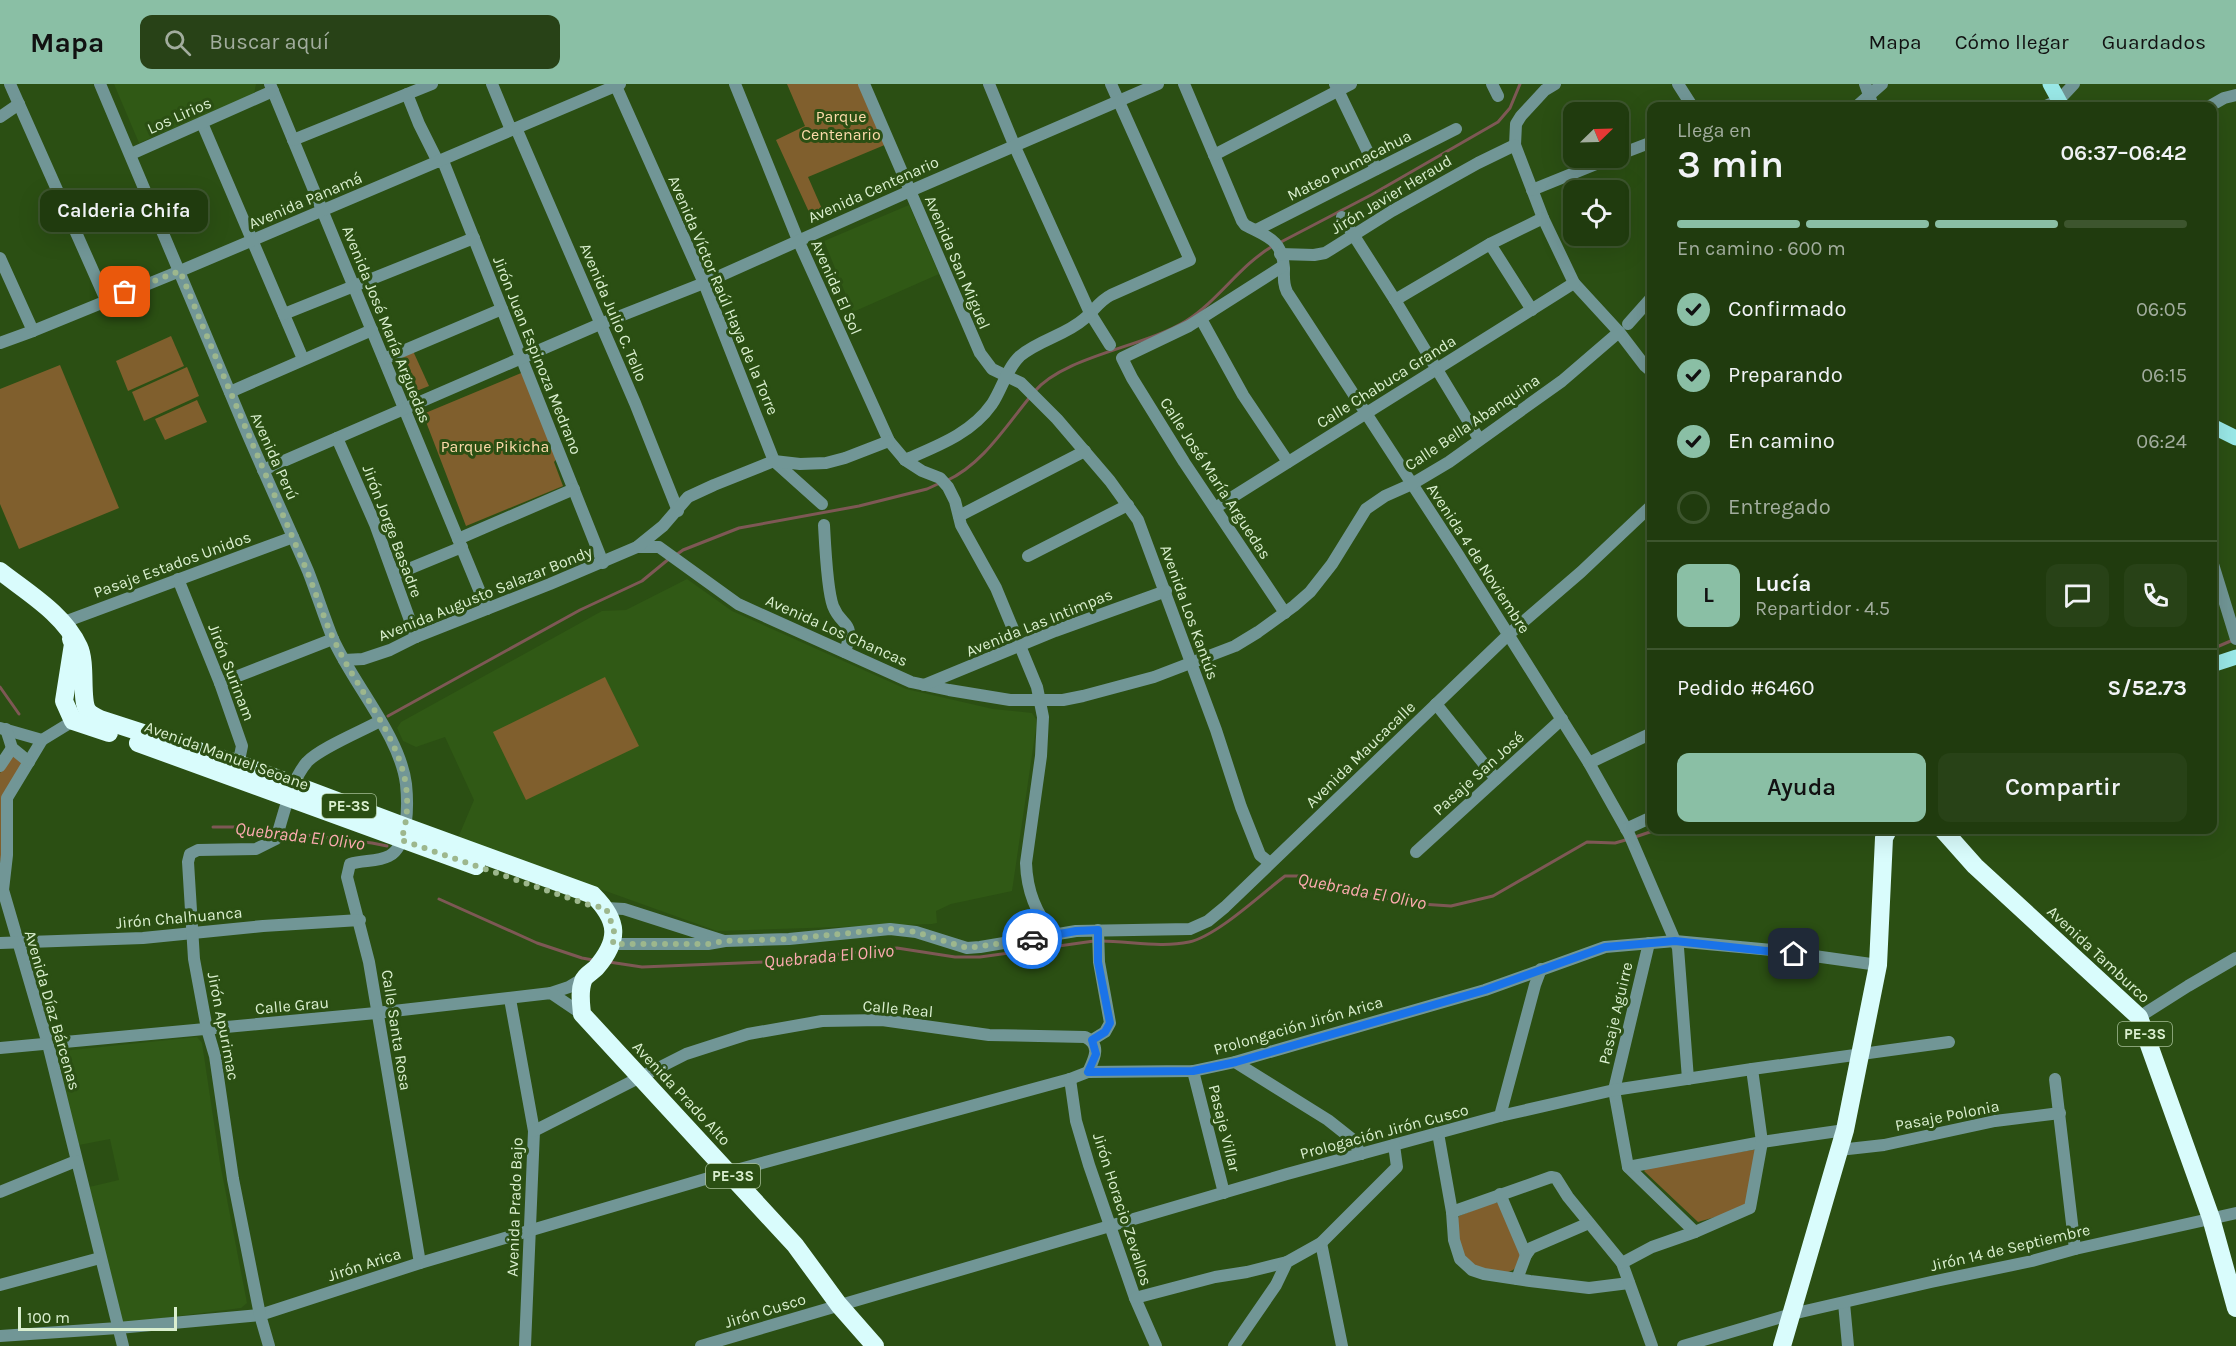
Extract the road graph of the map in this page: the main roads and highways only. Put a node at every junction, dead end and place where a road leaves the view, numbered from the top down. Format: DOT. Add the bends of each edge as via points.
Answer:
graph roads {
  1 [pos="2050,84"];
  2 [pos="2055,102"];
  3 [pos="2217,428"];
  4 [pos="2236,438"];
  5 [pos="0,571"];
  6 [pos="2236,657"];
  7 [pos="2217,663"];
  8 [pos="1886,834"];
  9 [pos="1947,834"];
  10 [pos="582,1014"];
  11 [pos="2236,1308"];
  12 [pos="875,1346"];
  13 [pos="1782,1346"];
  1 -- 2 [label="main road"];
  3 -- 4 [label="main road"];
  5 -- 10 [label="highway, Avenida Manuel Seoane / PE-3S" via="66,624 81,650 85,667 81,716 100,719 404,834 593,895 606,908 614,930 610,949 588,975 580,996"];
  6 -- 7 [label="main road"];
  8 -- 13 [label="highway" via="1878,965 1845,1130"];
  9 -- 11 [label="highway, Avenida Tamburco / PE-3S" via="2139,1017 2211,1218"];
  10 -- 12 [label="highway, Avenida Prado Alto / PE-3S" via="795,1245"];
}
